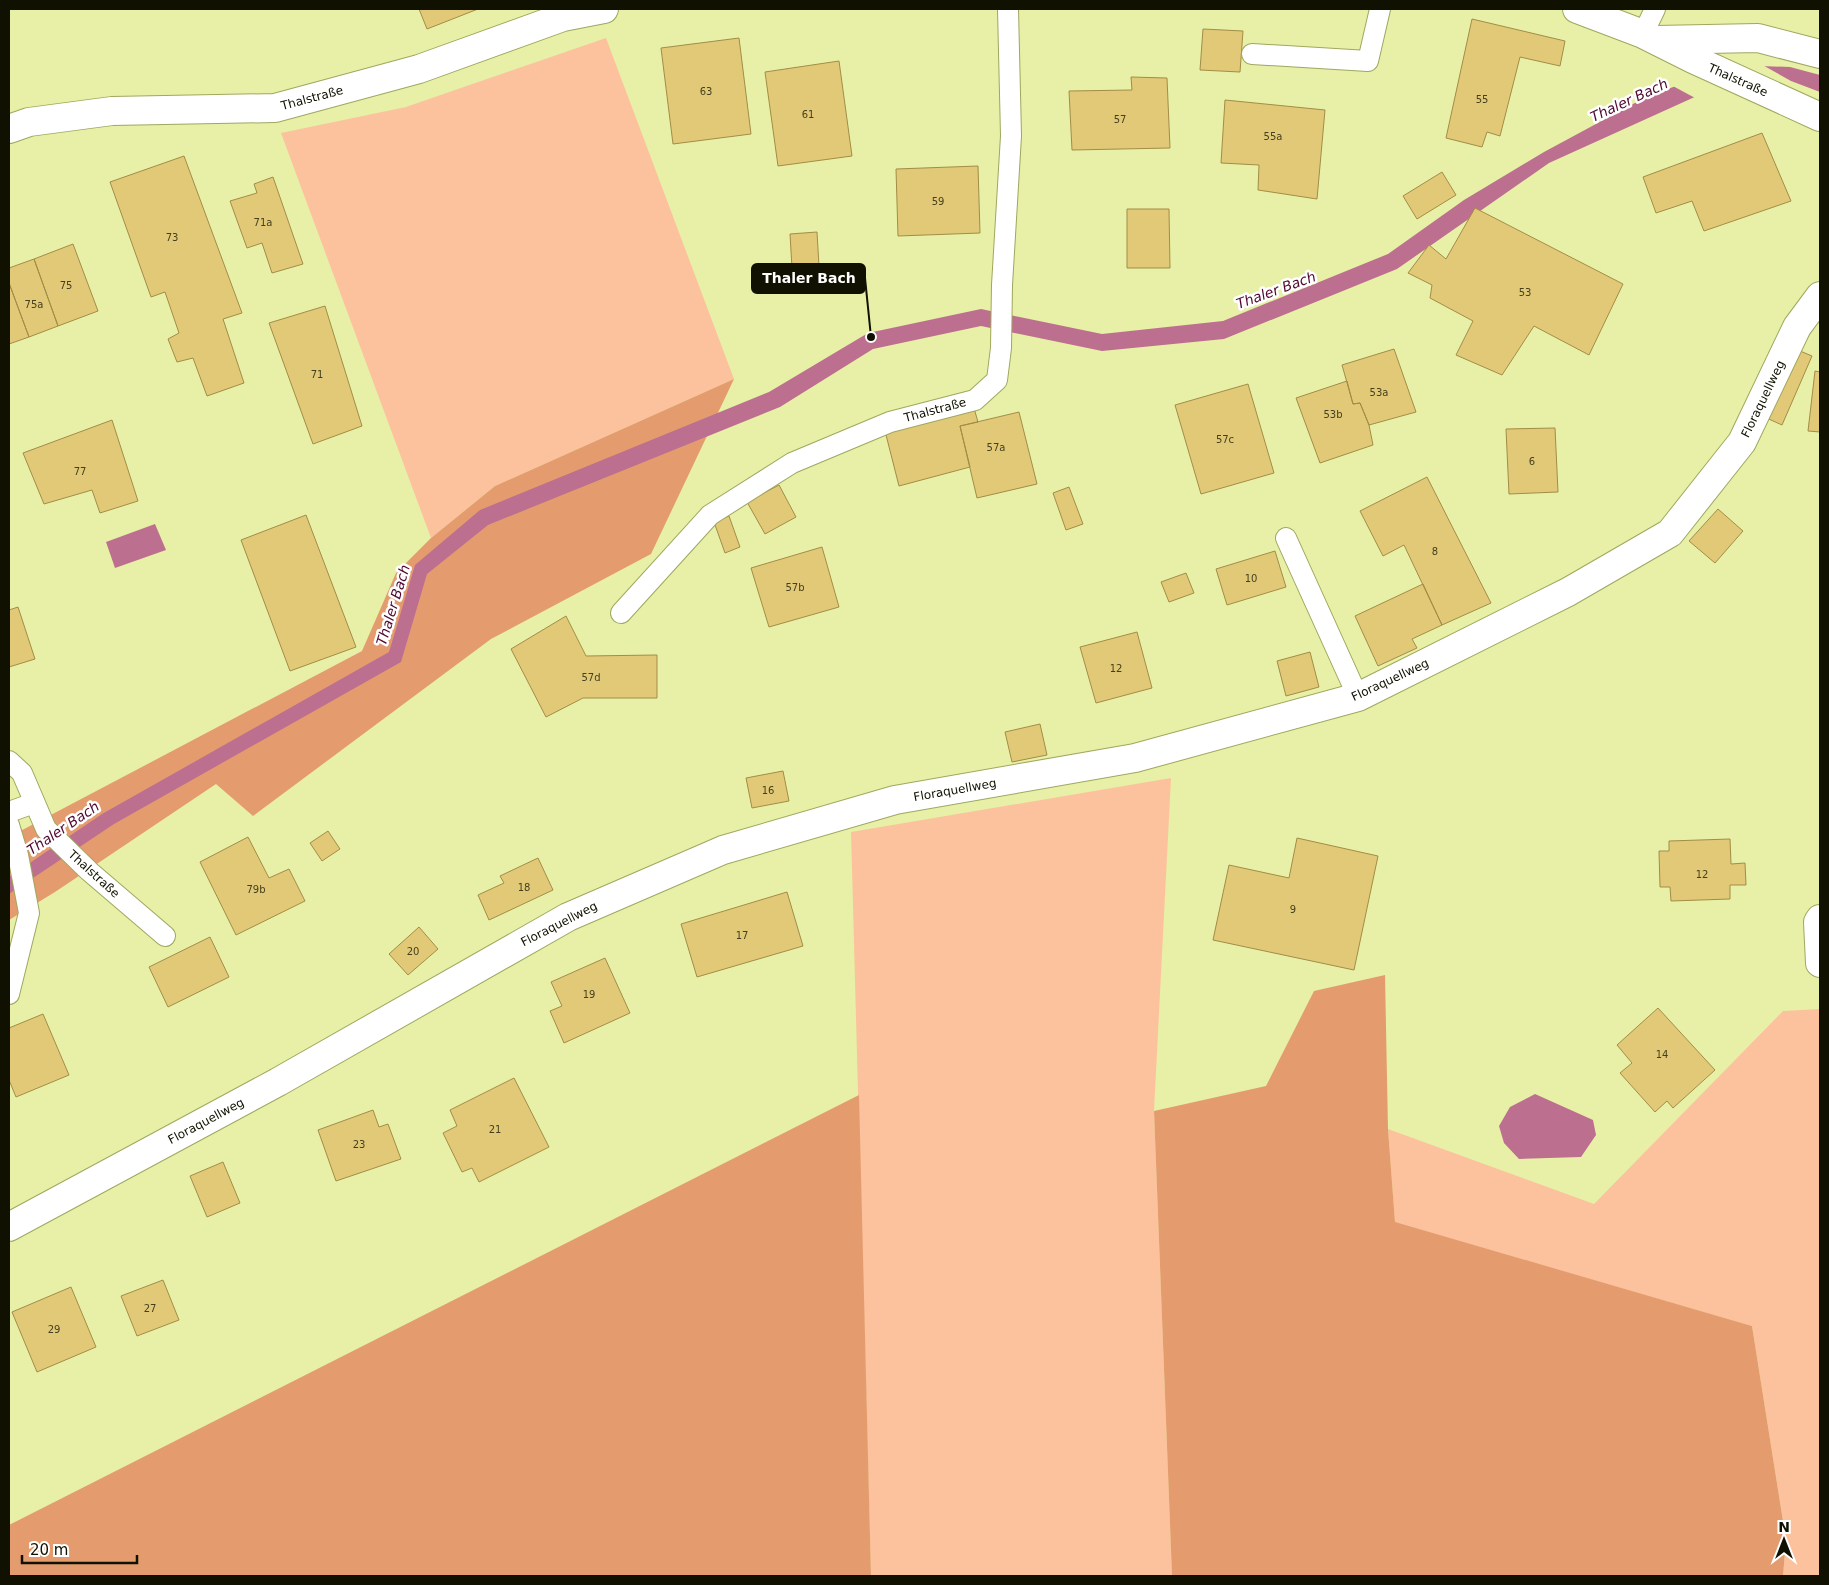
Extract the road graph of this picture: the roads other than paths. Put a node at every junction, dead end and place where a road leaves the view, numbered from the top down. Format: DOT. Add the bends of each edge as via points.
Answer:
graph roads {
  1 [pos="604,9"];
  2 [pos="1008,9"];
  3 [pos="1380,9"];
  4 [pos="1577,9"];
  5 [pos="1655,9"];
  6 [pos="1650,37"];
  7 [pos="1252,54"];
  8 [pos="1820,54"];
  9 [pos="1820,117"];
  10 [pos="9,129"];
  11 [pos="1820,296"];
  12 [pos="1286,538"];
  13 [pos="621,613"];
  14 [pos="1358,697"];
  15 [pos="9,761"];
  16 [pos="34,803"];
  17 [pos="9,812"];
  18 [pos="9,825"];
  19 [pos="1820,919"];
  20 [pos="166,936"];
  21 [pos="1820,964"];
  22 [pos="9,994"];
  23 [pos="9,1227"];
  1 -- 10 [label="street, Thalstraße" via="563,17 419,69 275,108 112,111 29,122"];
  2 -- 13 [label="lane, Thalstraße" via="1011,136 997,380 975,400 890,422 792,463 710,515"];
  3 -- 7 [label="lane" via="1368,61"];
  4 -- 6 [label="street, Thalstraße"];
  5 -- 6 [label="lane"];
  6 -- 8 [label="street, Thalstraße" via="1758,38"];
  6 -- 9 [label="street, Thalstraße" via="1693,60"];
  11 -- 14 [label="street, Floraquellweg" via="1797,327 1742,442 1670,532 1568,592"];
  12 -- 14 [label="lane"];
  14 -- 23 [label="street, Floraquellweg" via="1135,758 894,800 723,850 568,917 278,1082"];
  15 -- 16 [label="lane, Thalstraße" via="22,773"];
  16 -- 17 [label="lane"];
  16 -- 20 [label="lane, Thalstraße" via="46,829 89,871"];
  18 -- 22 [label="lane" via="29,913"];
  19 -- 21 [label="street"];
}
